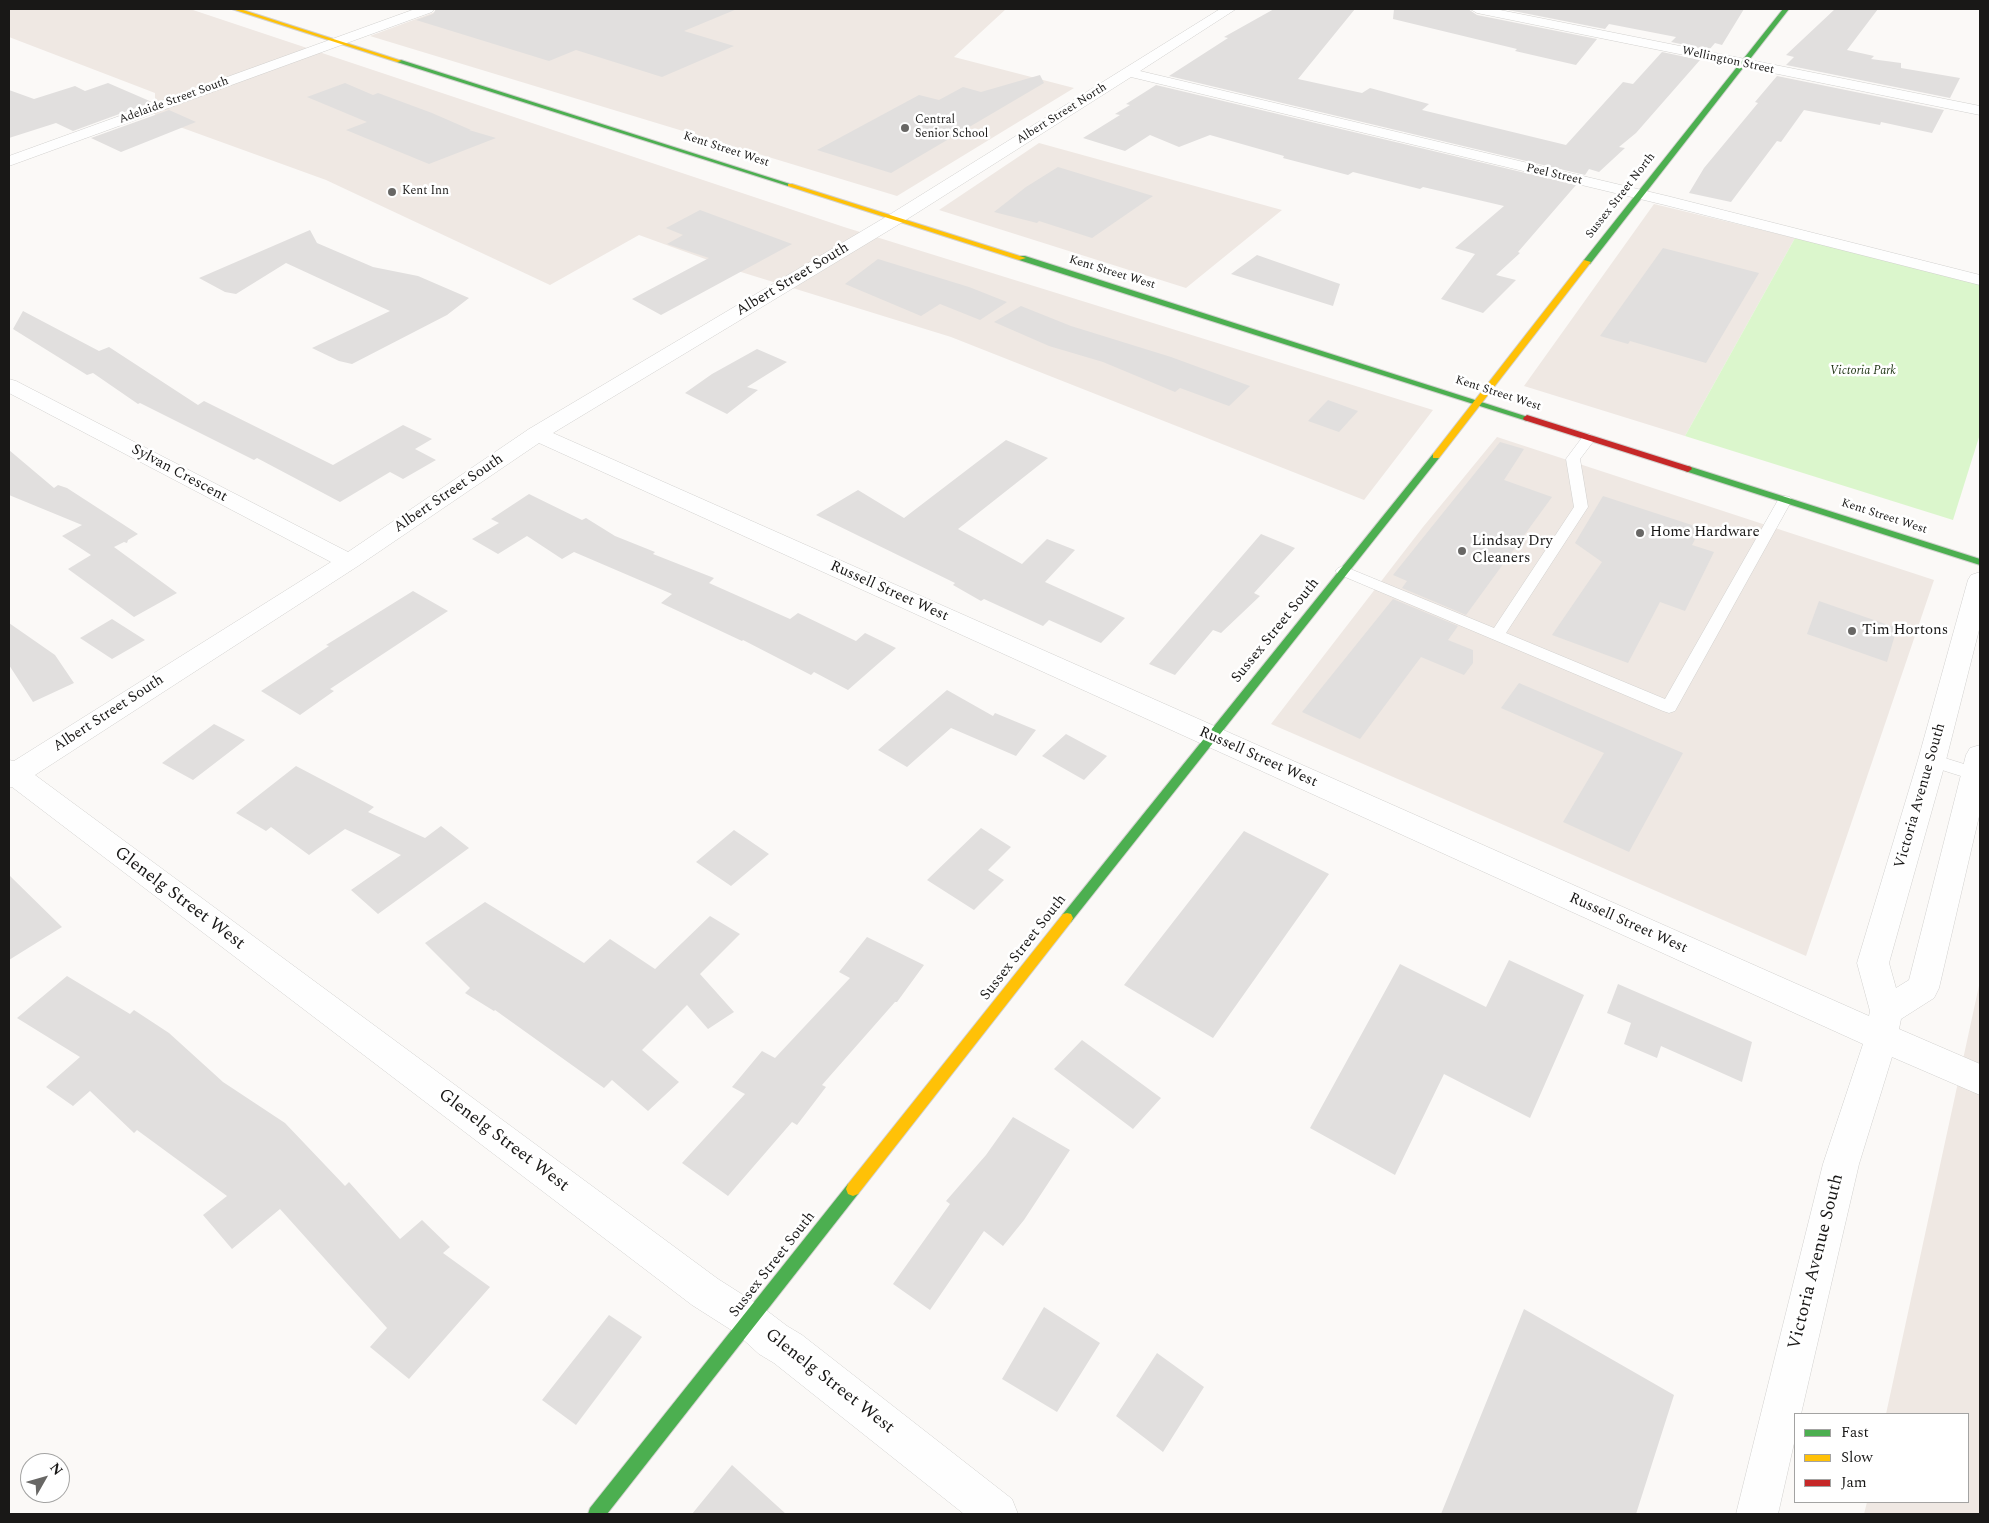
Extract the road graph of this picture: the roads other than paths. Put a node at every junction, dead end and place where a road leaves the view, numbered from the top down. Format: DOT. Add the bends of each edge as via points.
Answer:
graph roads {
  1 [pos="235,9"];
  2 [pos="427,9"];
  3 [pos="1230,9"];
  4 [pos="1477,9"];
  5 [pos="1786,9"];
  6 [pos="338,40"];
  7 [pos="1742,63"];
  8 [pos="1127,72"];
  9 [pos="1980,111"];
  10 [pos="10,160"];
  11 [pos="1639,195"];
  12 [pos="895,219"];
  13 [pos="1980,280"];
  14 [pos="9,385"];
  15 [pos="1479,402"];
  16 [pos="537,434"];
  17 [pos="1589,438"];
  18 [pos="1785,500"];
  19 [pos="350,560"];
  20 [pos="1980,562"];
  21 [pos="1343,571"];
  22 [pos="1980,580"];
  23 [pos="1497,635"];
  24 [pos="1210,737"];
  25 [pos="1932,760"];
  26 [pos="1979,769"];
  27 [pos="10,774"];
  28 [pos="1884,1023"];
  29 [pos="1980,1080"];
  30 [pos="749,1320"];
  31 [pos="596,1514"];
  32 [pos="997,1514"];
  33 [pos="1757,1514"];
  1 -- 6 [label="street, Kent Street West"];
  2 -- 6 [label="street, Adelaide Street South"];
  3 -- 8 [label="street, Albert Street North"];
  4 -- 7 [label="street, Wellington Street"];
  5 -- 7 [label="street, Sussex Street North"];
  6 -- 10 [label="street, Adelaide Street South"];
  6 -- 12 [label="street, Kent Street West"];
  7 -- 9 [label="street, Wellington Street"];
  7 -- 11 [label="street, Sussex Street North"];
  8 -- 11 [label="street, Peel Street"];
  8 -- 12 [label="street, Albert Street North"];
  11 -- 13 [label="street, Peel Street"];
  11 -- 15 [label="street, Sussex Street North"];
  12 -- 15 [label="street, Kent Street West"];
  12 -- 16 [label="street, Albert Street South"];
  14 -- 19 [label="street, Sylvan Crescent" via="330,554"];
  15 -- 17 [label="street, Kent Street West"];
  15 -- 21 [label="street, Sussex Street South"];
  16 -- 19 [label="street, Albert Street South"];
  16 -- 24 [label="street, Russell Street West"];
  17 -- 18 [label="street, Kent Street West"];
  17 -- 23 [label="lane" via="1573,459 1581,507"];
  18 -- 20 [label="street, Kent Street West"];
  18 -- 23 [label="lane" via="1669,707"];
  19 -- 27 [label="street, Albert Street South"];
  21 -- 23 [label="lane"];
  21 -- 24 [label="street, Sussex Street South"];
  22 -- 25 [label="street, Victoria Avenue South"];
  24 -- 28 [label="street, Russell Street West" via="1784,994"];
  24 -- 30 [label="street, Sussex Street South"];
  25 -- 26 [label="lane"];
  25 -- 28 [label="street, Victoria Avenue South" via="1873,962"];
  26 -- 28 [label="street" via="1923,988"];
  27 -- 30 [label="street, Glenelg Street West" via="705,1292"];
  28 -- 29 [label="street, Russell Street West"];
  28 -- 33 [label="street, Victoria Avenue South" via="1841,1164"];
  30 -- 31 [label="street, Sussex Street South"];
  30 -- 32 [label="street, Glenelg Street West"];
}
